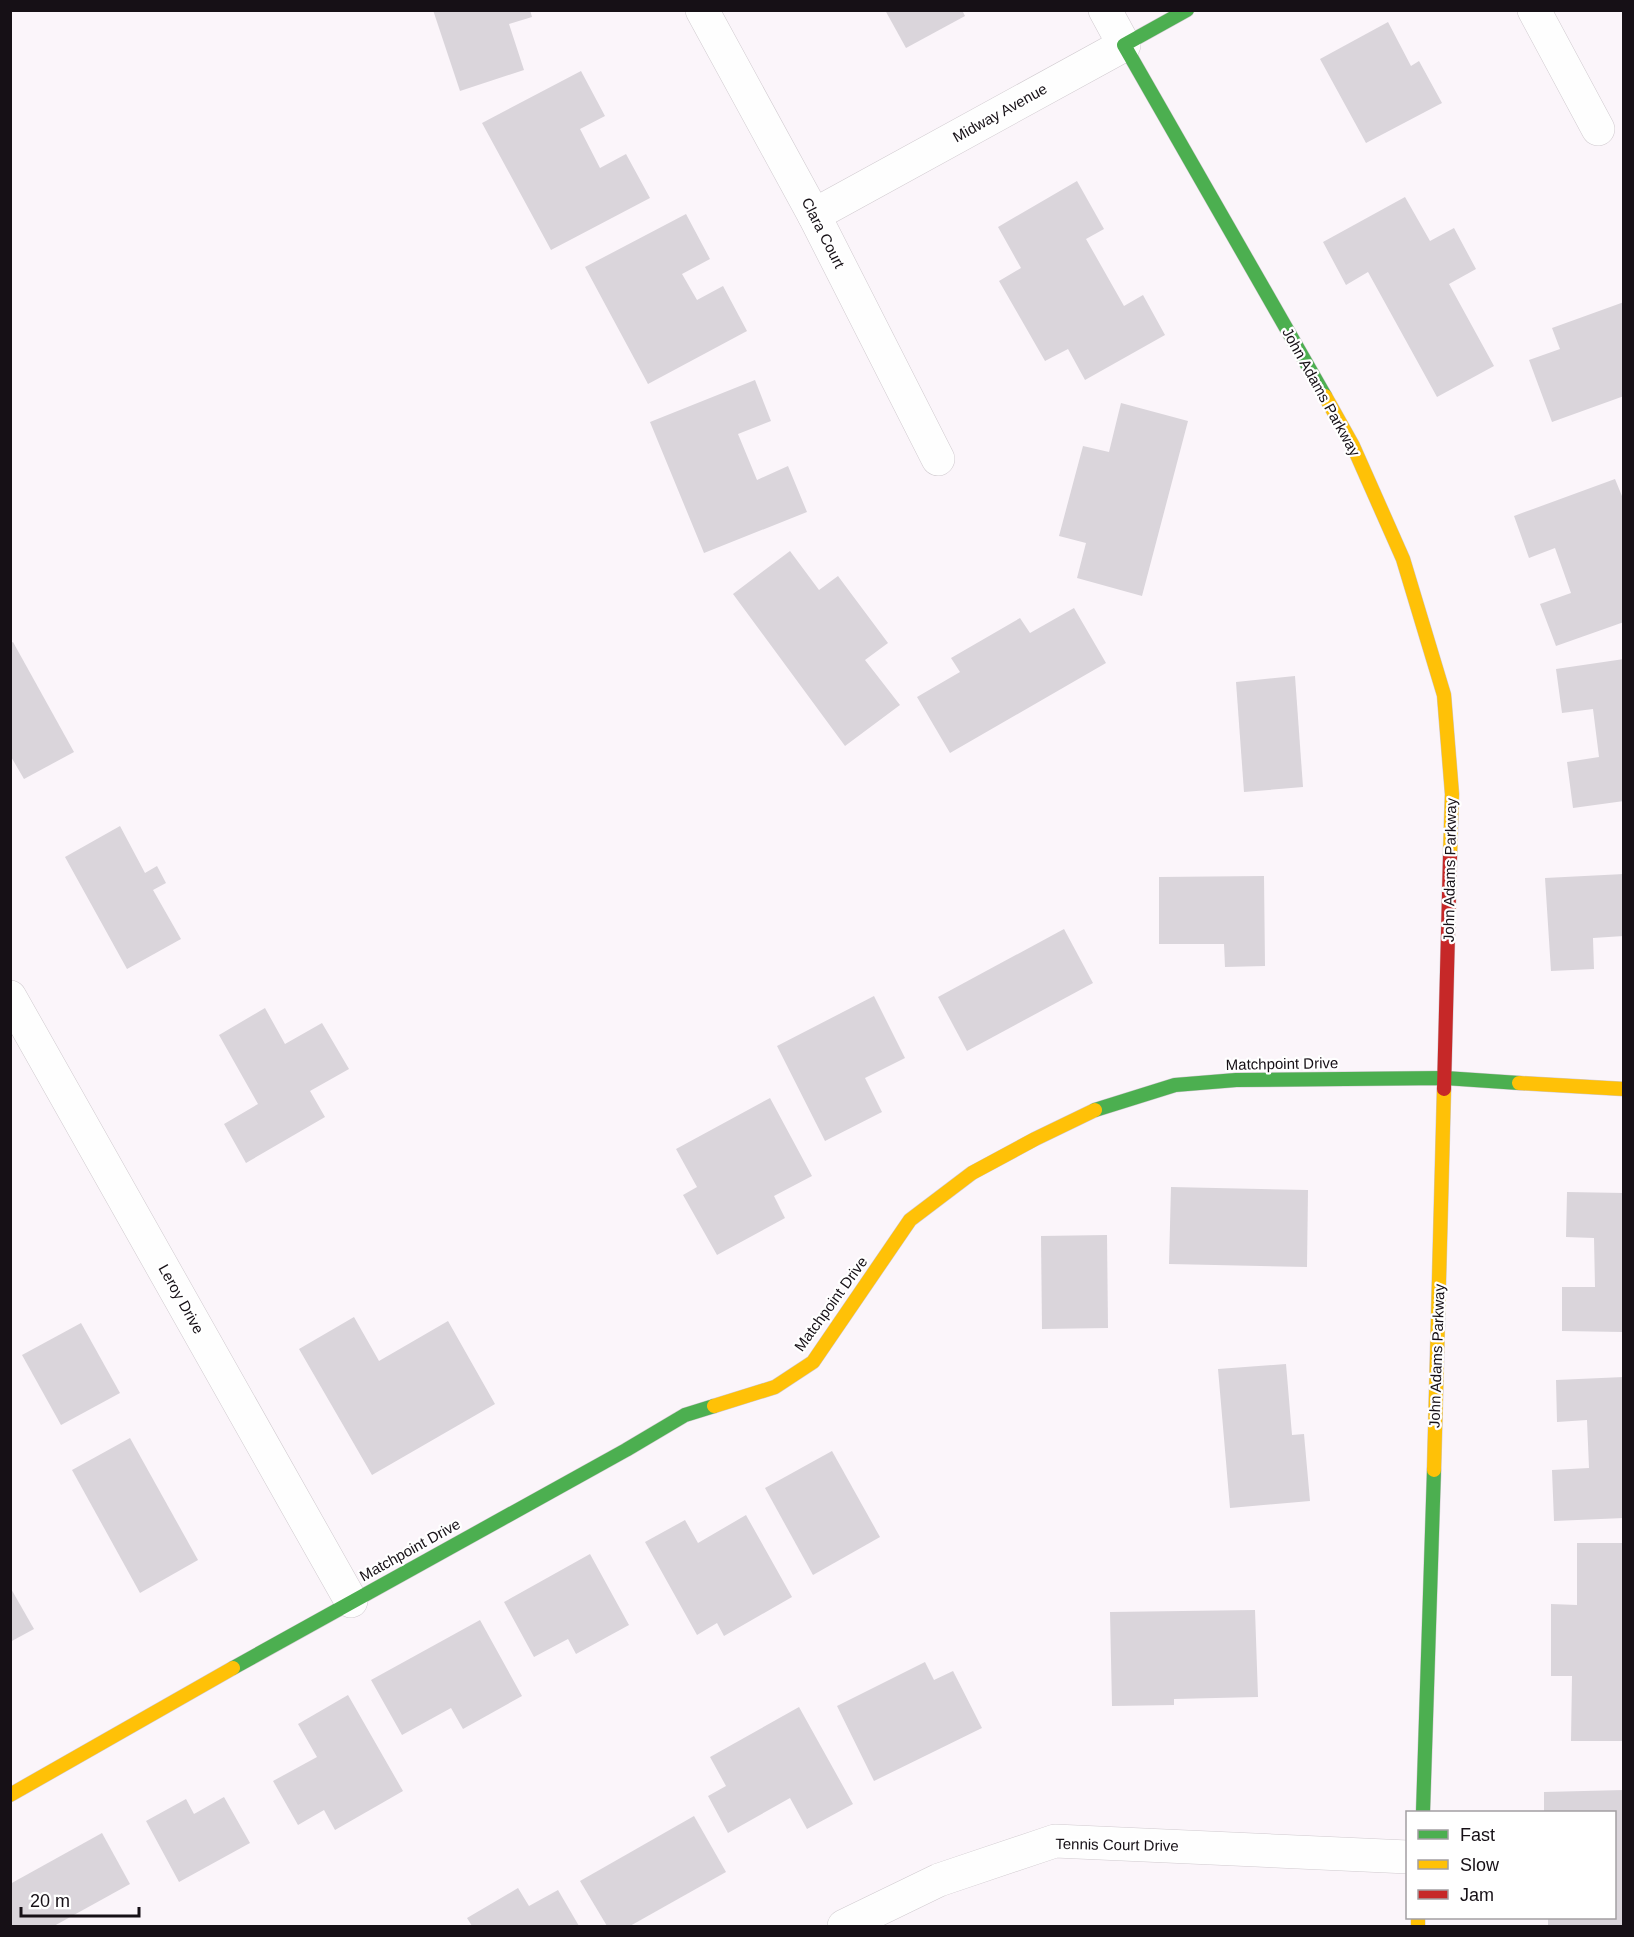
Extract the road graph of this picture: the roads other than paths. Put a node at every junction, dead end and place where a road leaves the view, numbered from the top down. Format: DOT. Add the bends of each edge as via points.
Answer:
graph roads {
  1 [pos="702,10"];
  2 [pos="1105,10"];
  3 [pos="1186,10"];
  4 [pos="1534,10"];
  5 [pos="1124,45"];
  6 [pos="1598,129"];
  7 [pos="814,215"];
  8 [pos="938,459"];
  9 [pos="10,997"];
  10 [pos="1445,1078"];
  11 [pos="1623,1089"];
  12 [pos="351,1602"];
  13 [pos="10,1795"];
  14 [pos="1423,1811"];
  15 [pos="1406,1857"];
  16 [pos="844,1926"];
  1 -- 7 [label="street, Clara Court"];
  2 -- 5 [label="street, John Adams Parkway"];
  3 -- 5 [label="street, Midway Avenue"];
  4 -- 6 [label="street"];
  5 -- 7 [label="street, Midway Avenue"];
  5 -- 10 [label="street, John Adams Parkway" via="1353,446 1403,559 1444,695 1452,795"];
  7 -- 8 [label="street, Clara Court"];
  9 -- 12 [label="street, Leroy Drive"];
  10 -- 11 [label="street, Matchpoint Drive"];
  10 -- 12 [label="street, Matchpoint Drive" via="1236,1080 1175,1085 1104,1106 1035,1139 972,1173 910,1220 813,1362 775,1387 685,1415"];
  10 -- 14 [label="street, John Adams Parkway"];
  12 -- 13 [label="street, Matchpoint Drive"];
  15 -- 16 [label="street, Tennis Court Drive" via="1056,1842 939,1880"];
}
